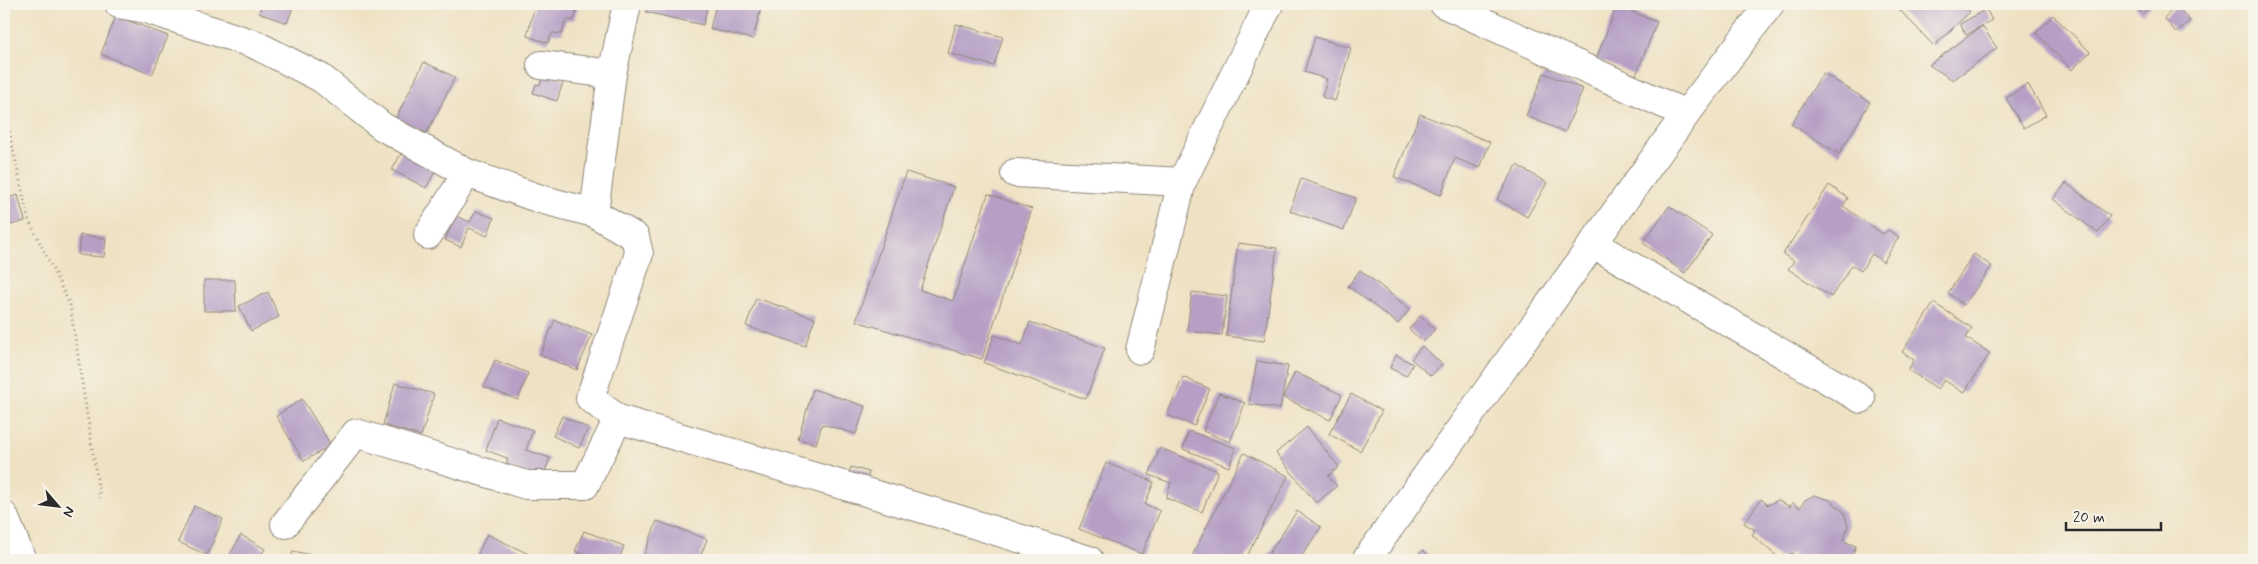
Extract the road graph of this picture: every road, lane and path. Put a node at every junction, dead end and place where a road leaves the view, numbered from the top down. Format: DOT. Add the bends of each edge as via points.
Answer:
graph roads {
  1 [pos="119,4"];
  2 [pos="627,4"];
  3 [pos="1269,4"];
  4 [pos="1444,4"];
  5 [pos="1770,4"];
  6 [pos="541,65"];
  7 [pos="612,74"];
  8 [pos="4,107"];
  9 [pos="1686,114"];
  10 [pos="1015,173"];
  11 [pos="467,174"];
  12 [pos="1182,182"];
  13 [pos="594,213"];
  14 [pos="428,235"];
  15 [pos="1593,244"];
  16 [pos="1140,350"];
  17 [pos="1862,399"];
  18 [pos="618,419"];
  19 [pos="100,498"];
  20 [pos="4,516"];
  21 [pos="285,524"];
  22 [pos="22,560"];
  23 [pos="1089,560"];
  24 [pos="1366,560"];
  1 -- 11 [label="street" via="254,44 321,78 383,127"];
  2 -- 7 [label="street"];
  3 -- 12 [label="street"];
  4 -- 9 [label="street"];
  5 -- 9 [label="street"];
  6 -- 7 [label="street"];
  7 -- 13 [label="street"];
  8 -- 19 [label="path" via="28,218 70,305"];
  9 -- 15 [label="street"];
  10 -- 12 [label="street"];
  11 -- 13 [label="street"];
  11 -- 14 [label="street"];
  12 -- 16 [label="street"];
  13 -- 18 [label="street" via="635,236 639,254 590,398"];
  15 -- 17 [label="street"];
  15 -- 24 [label="street"];
  18 -- 21 [label="street" via="585,485 526,485 356,433"];
  18 -- 23 [label="street"];
  20 -- 22 [label="street"];
}
